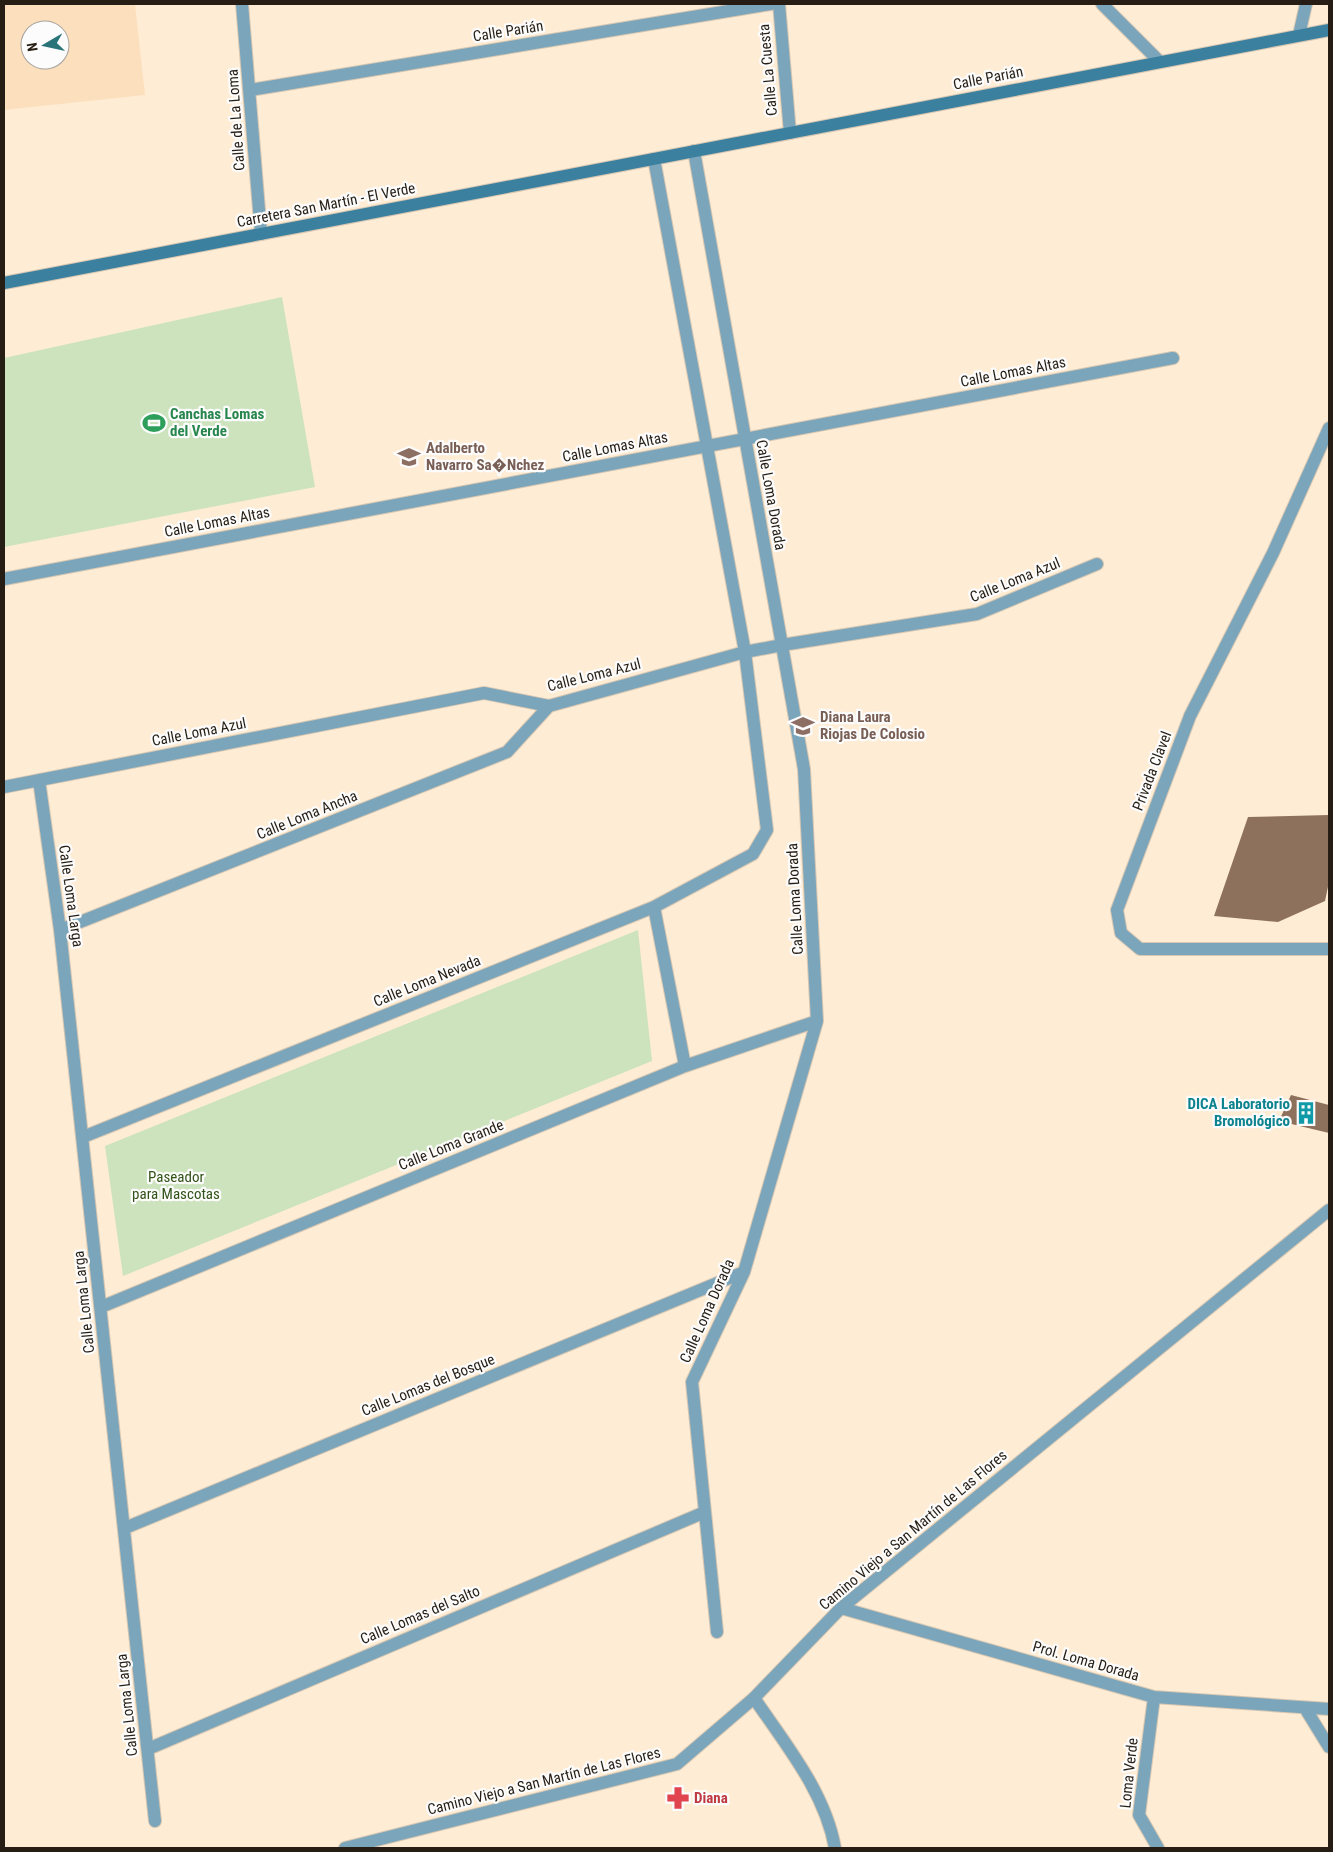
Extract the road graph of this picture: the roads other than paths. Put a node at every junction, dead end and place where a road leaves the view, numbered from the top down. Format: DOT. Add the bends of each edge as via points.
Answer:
graph roads {
  1 [pos="242,4"];
  2 [pos="771,4"];
  3 [pos="779,4"];
  4 [pos="1102,4"];
  5 [pos="1306,4"];
  6 [pos="1329,30"];
  7 [pos="1298,35"];
  8 [pos="1160,62"];
  9 [pos="250,90"];
  10 [pos="790,133"];
  11 [pos="694,151"];
  12 [pos="654,159"];
  13 [pos="260,234"];
  14 [pos="4,283"];
  15 [pos="1173,358"];
  16 [pos="1329,428"];
  17 [pos="745,439"];
  18 [pos="705,446"];
  19 [pos="1097,564"];
  20 [pos="4,579"];
  21 [pos="782,644"];
  22 [pos="745,652"];
  23 [pos="549,706"];
  24 [pos="39,780"];
  25 [pos="4,787"];
  26 [pos="654,907"];
  27 [pos="60,930"];
  28 [pos="1328,947"];
  29 [pos="817,1021"];
  30 [pos="684,1066"];
  31 [pos="82,1137"];
  32 [pos="1329,1210"];
  33 [pos="744,1272"];
  34 [pos="101,1307"];
  35 [pos="705,1512"];
  36 [pos="125,1528"];
  37 [pos="841,1608"];
  38 [pos="717,1632"];
  39 [pos="1154,1697"];
  40 [pos="754,1698"];
  41 [pos="1305,1708"];
  42 [pos="1329,1709"];
  43 [pos="1329,1747"];
  44 [pos="148,1749"];
  45 [pos="155,1821"];
  46 [pos="344,1848"];
  47 [pos="835,1848"];
  48 [pos="1158,1848"];
  1 -- 9 [label="street, Calle de La Loma"];
  2 -- 9 [label="street, Calle Parián"];
  3 -- 10 [label="street, Calle La Cuesta"];
  4 -- 8 [label="street"];
  5 -- 7 [label="street"];
  6 -- 7 [label="street, Calle Parián"];
  7 -- 8 [label="street, Calle Parián"];
  8 -- 10 [label="street, Calle Parián"];
  9 -- 13 [label="street, Calle de La Loma"];
  10 -- 11 [label="street, Calle Parián"];
  11 -- 12 [label="street, Calle Parián"];
  11 -- 17 [label="street, Calle Loma Dorada"];
  12 -- 13 [label="street, Carretera San Martín - El Verde"];
  12 -- 18 [label="street"];
  13 -- 14 [label="street, Carretera San Martín - El Verde"];
  15 -- 17 [label="street, Calle Lomas Altas"];
  16 -- 28 [label="street, Privada Clavel" via="1273,553 1190,716 1117,910 1121,934 1140,948"];
  17 -- 18 [label="street, Calle Lomas Altas"];
  17 -- 21 [label="street, Calle Loma Dorada"];
  18 -- 20 [label="street, Calle Lomas Altas"];
  18 -- 22 [label="street"];
  19 -- 21 [label="street, Calle Loma Azul" via="977,614"];
  21 -- 22 [label="street, Calle Loma Azul"];
  21 -- 29 [label="street, Calle Loma Dorada" via="804,769"];
  22 -- 23 [label="street, Calle Loma Azul"];
  22 -- 26 [label="street, Calle Loma Nevada" via="767,830 749,857"];
  23 -- 24 [label="street, Calle Loma Azul" via="484,693"];
  23 -- 27 [label="street, Calle Loma Ancha" via="506,752"];
  24 -- 25 [label="street, Calle Loma Azul"];
  24 -- 27 [label="street, Calle Loma Larga"];
  26 -- 30 [label="street"];
  26 -- 31 [label="street, Calle Loma Nevada"];
  27 -- 31 [label="street, Calle Loma Larga"];
  29 -- 30 [label="street, Calle Loma Grande"];
  29 -- 33 [label="street, Calle Loma Dorada"];
  30 -- 34 [label="street, Calle Loma Grande"];
  31 -- 34 [label="street, Calle Loma Larga"];
  32 -- 37 [label="street, Camino Viejo a San Martín de Las Flores"];
  33 -- 35 [label="street, Calle Loma Dorada" via="692,1382"];
  33 -- 36 [label="street, Calle Lomas del Bosque"];
  34 -- 36 [label="street, Calle Loma Larga"];
  35 -- 38 [label="street, Calle Loma Dorada"];
  35 -- 44 [label="street, Calle Lomas del Salto"];
  36 -- 44 [label="street, Calle Loma Larga"];
  37 -- 39 [label="street, Prol. Loma Dorada"];
  37 -- 40 [label="street, Camino Viejo a San Martín de Las Flores"];
  39 -- 41 [label="street, Prol. Loma Dorada"];
  39 -- 48 [label="street, Loma Verde" via="1139,1816"];
  40 -- 46 [label="street, Camino Viejo a San Martín de Las Flores" via="677,1764"];
  40 -- 47 [label="street" via="803,1768 831,1826"];
  41 -- 42 [label="street, Prol. Loma Dorada"];
  41 -- 43 [label="street"];
  44 -- 45 [label="street, Calle Loma Larga"];
}
